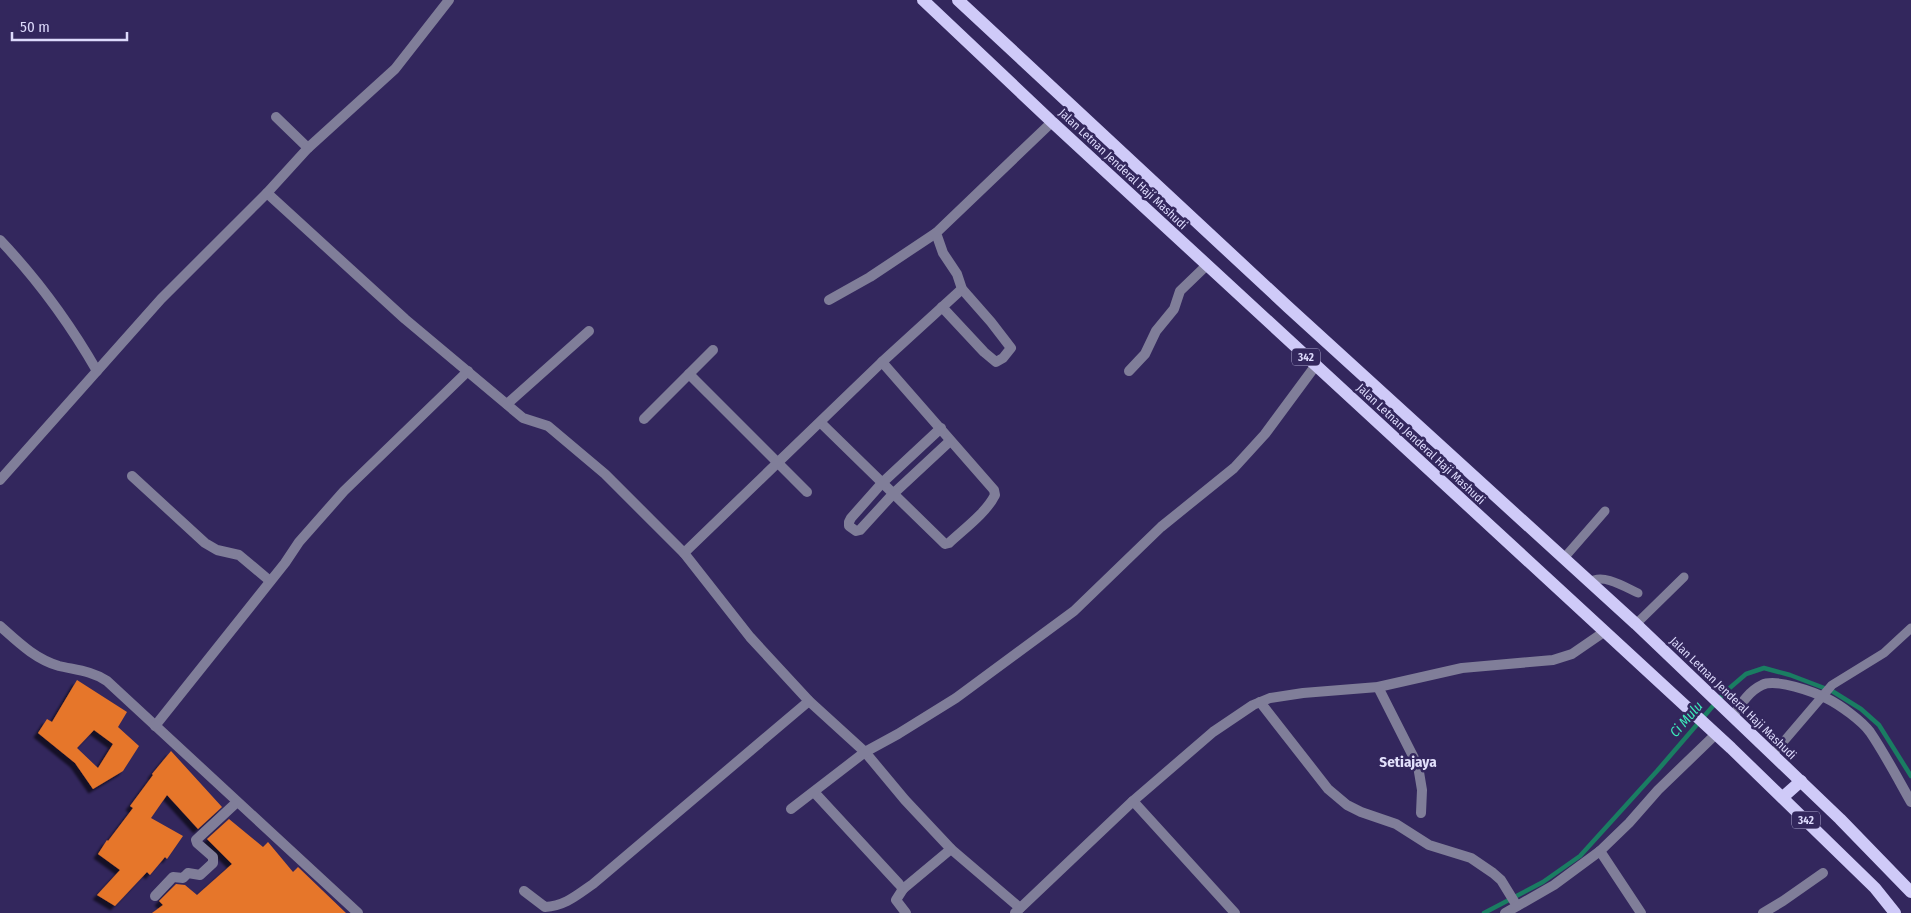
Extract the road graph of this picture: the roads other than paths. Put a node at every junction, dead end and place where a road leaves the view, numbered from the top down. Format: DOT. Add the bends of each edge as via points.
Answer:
graph roads {
  1 [pos="449,0"];
  2 [pos="923,0"];
  3 [pos="958,0"];
  4 [pos="276,117"];
  5 [pos="1052,122"];
  6 [pos="308,148"];
  7 [pos="266,193"];
  8 [pos="936,233"];
  9 [pos="0,240"];
  10 [pos="1207,265"];
  11 [pos="962,289"];
  12 [pos="829,300"];
  13 [pos="942,307"];
  14 [pos="589,332"];
  15 [pos="713,350"];
  16 [pos="882,362"];
  17 [pos="1316,365"];
  18 [pos="97,371"];
  19 [pos="468,371"];
  20 [pos="1129,371"];
  21 [pos="689,374"];
  22 [pos="506,404"];
  23 [pos="644,419"];
  24 [pos="820,423"];
  25 [pos="941,428"];
  26 [pos="950,441"];
  27 [pos="777,462"];
  28 [pos="132,476"];
  29 [pos="0,480"];
  30 [pos="882,483"];
  31 [pos="807,492"];
  32 [pos="893,494"];
  33 [pos="1605,511"];
  34 [pos="684,552"];
  35 [pos="1564,558"];
  36 [pos="1684,577"];
  37 [pos="270,581"];
  38 [pos="1590,582"];
  39 [pos="1638,593"];
  40 [pos="1636,624"];
  41 [pos="0,626"];
  42 [pos="1911,628"];
  43 [pos="1604,632"];
  44 [pos="1378,687"];
  45 [pos="1822,697"];
  46 [pos="810,701"];
  47 [pos="1260,702"];
  48 [pos="1731,713"];
  49 [pos="156,726"];
  50 [pos="1715,733"];
  51 [pos="865,752"];
  52 [pos="1773,754"];
  53 [pos="1801,781"];
  54 [pos="814,792"];
  55 [pos="1782,797"];
  56 [pos="1133,801"];
  57 [pos="237,802"];
  58 [pos="1911,802"];
  59 [pos="791,809"];
  60 [pos="1421,813"];
  61 [pos="951,849"];
  62 [pos="1600,851"];
  63 [pos="1823,873"];
  64 [pos="903,889"];
  65 [pos="524,891"];
  66 [pos="1911,892"];
  67 [pos="155,896"];
  68 [pos="1516,903"];
  69 [pos="1018,910"];
  70 [pos="358,913"];
  71 [pos="906,913"];
  72 [pos="1235,913"];
  73 [pos="1505,913"];
  74 [pos="1641,913"];
  75 [pos="1763,913"];
  76 [pos="1895,913"];
  1 -- 6 [label="street" via="394,69"];
  2 -- 5 [label="main road, Jalan Letnan Jenderal Haji Mashudi / 342"];
  3 -- 35 [label="main road, Jalan Letnan Jenderal Haji Mashudi / 342"];
  4 -- 6 [label="street"];
  5 -- 8 [label="street"];
  5 -- 10 [label="main road, Jalan Letnan Jenderal Haji Mashudi / 342"];
  6 -- 7 [label="street"];
  7 -- 18 [label="street" via="161,299"];
  7 -- 19 [label="street" via="404,319"];
  8 -- 11 [label="street"];
  8 -- 12 [label="street"];
  9 -- 18 [label="street" via="73,329"];
  10 -- 17 [label="main road, Jalan Letnan Jenderal Haji Mashudi / 342"];
  10 -- 20 [label="street" via="1180,292 1174,309 1156,331 1145,354"];
  11 -- 13 [label="street"];
  11 -- 13 [label="street" via="1011,348 1003,358 996,362 984,352"];
  13 -- 16 [label="street"];
  14 -- 22 [label="street"];
  15 -- 21 [label="street"];
  16 -- 24 [label="street"];
  16 -- 25 [label="street"];
  17 -- 43 [label="main road, Jalan Letnan Jenderal Haji Mashudi / 342"];
  17 -- 51 [label="street" via="1265,434 1234,468 1160,527 1074,611 956,698"];
  18 -- 29 [label="street"];
  19 -- 22 [label="street"];
  19 -- 37 [label="street" via="344,491"];
  21 -- 23 [label="street"];
  21 -- 27 [label="street"];
  22 -- 34 [label="street" via="524,418 548,426 565,439"];
  24 -- 27 [label="street"];
  24 -- 30 [label="street"];
  25 -- 26 [label="street"];
  25 -- 30 [label="street"];
  26 -- 32 [label="street"];
  26 -- 32 [label="street" via="990,484 995,495 951,541 946,544 939,540"];
  27 -- 31 [label="street"];
  27 -- 34 [label="street"];
  28 -- 37 [label="street" via="205,544 239,555"];
  30 -- 32 [label="street"];
  30 -- 32 [label="street" via="849,522 853,530 860,530"];
  33 -- 35 [label="lane"];
  34 -- 46 [label="street" via="750,637"];
  35 -- 38 [label="main road, Jalan Letnan Jenderal Haji Mashudi / 342"];
  36 -- 40 [label="lane"];
  37 -- 49 [label="street"];
  38 -- 39 [label="lane" via="1602,578"];
  38 -- 40 [label="main road, Jalan Letnan Jenderal Haji Mashudi / 342"];
  40 -- 48 [label="main road, Jalan Letnan Jenderal Haji Mashudi / 342"];
  41 -- 49 [label="street" via="34,655 57,665 99,675"];
  42 -- 45 [label="lane" via="1884,653 1832,685"];
  43 -- 44 [label="street" via="1564,658 1462,668"];
  43 -- 50 [label="main road, Jalan Letnan Jenderal Haji Mashudi / 342"];
  44 -- 47 [label="street" via="1303,693"];
  44 -- 60 [label="street" via="1418,766"];
  45 -- 48 [label="street" via="1775,683 1763,684"];
  45 -- 52 [label="lane"];
  45 -- 58 [label="street" via="1869,731"];
  46 -- 51 [label="street"];
  46 -- 65 [label="street" via="573,899 545,907"];
  47 -- 56 [label="street" via="1213,732"];
  47 -- 68 [label="street" via="1328,789 1346,805 1396,824 1429,845 1471,858 1493,873"];
  48 -- 52 [label="main road, Jalan Letnan Jenderal Haji Mashudi / 342"];
  49 -- 57 [label="street"];
  50 -- 55 [label="main road, Jalan Letnan Jenderal Haji Mashudi / 342"];
  50 -- 62 [label="street"];
  51 -- 54 [label="street"];
  51 -- 61 [label="street"];
  52 -- 53 [label="main road, Jalan Letnan Jenderal Haji Mashudi / 342"];
  53 -- 55 [label="main road"];
  53 -- 66 [label="main road, Jalan Letnan Jenderal Haji Mashudi / 342"];
  54 -- 59 [label="street"];
  54 -- 64 [label="street"];
  55 -- 76 [label="main road, Jalan Letnan Jenderal Haji Mashudi / 342" via="1875,888"];
  56 -- 69 [label="street"];
  56 -- 72 [label="street"];
  57 -- 67 [label="street" via="196,840 213,857 213,863 200,875 188,873 183,878 173,877"];
  57 -- 70 [label="street"];
  61 -- 64 [label="street"];
  61 -- 69 [label="street"];
  62 -- 68 [label="street" via="1554,885"];
  62 -- 74 [label="street"];
  63 -- 75 [label="street"];
  64 -- 71 [label="street" via="896,900"];
  68 -- 73 [label="street"];
}
